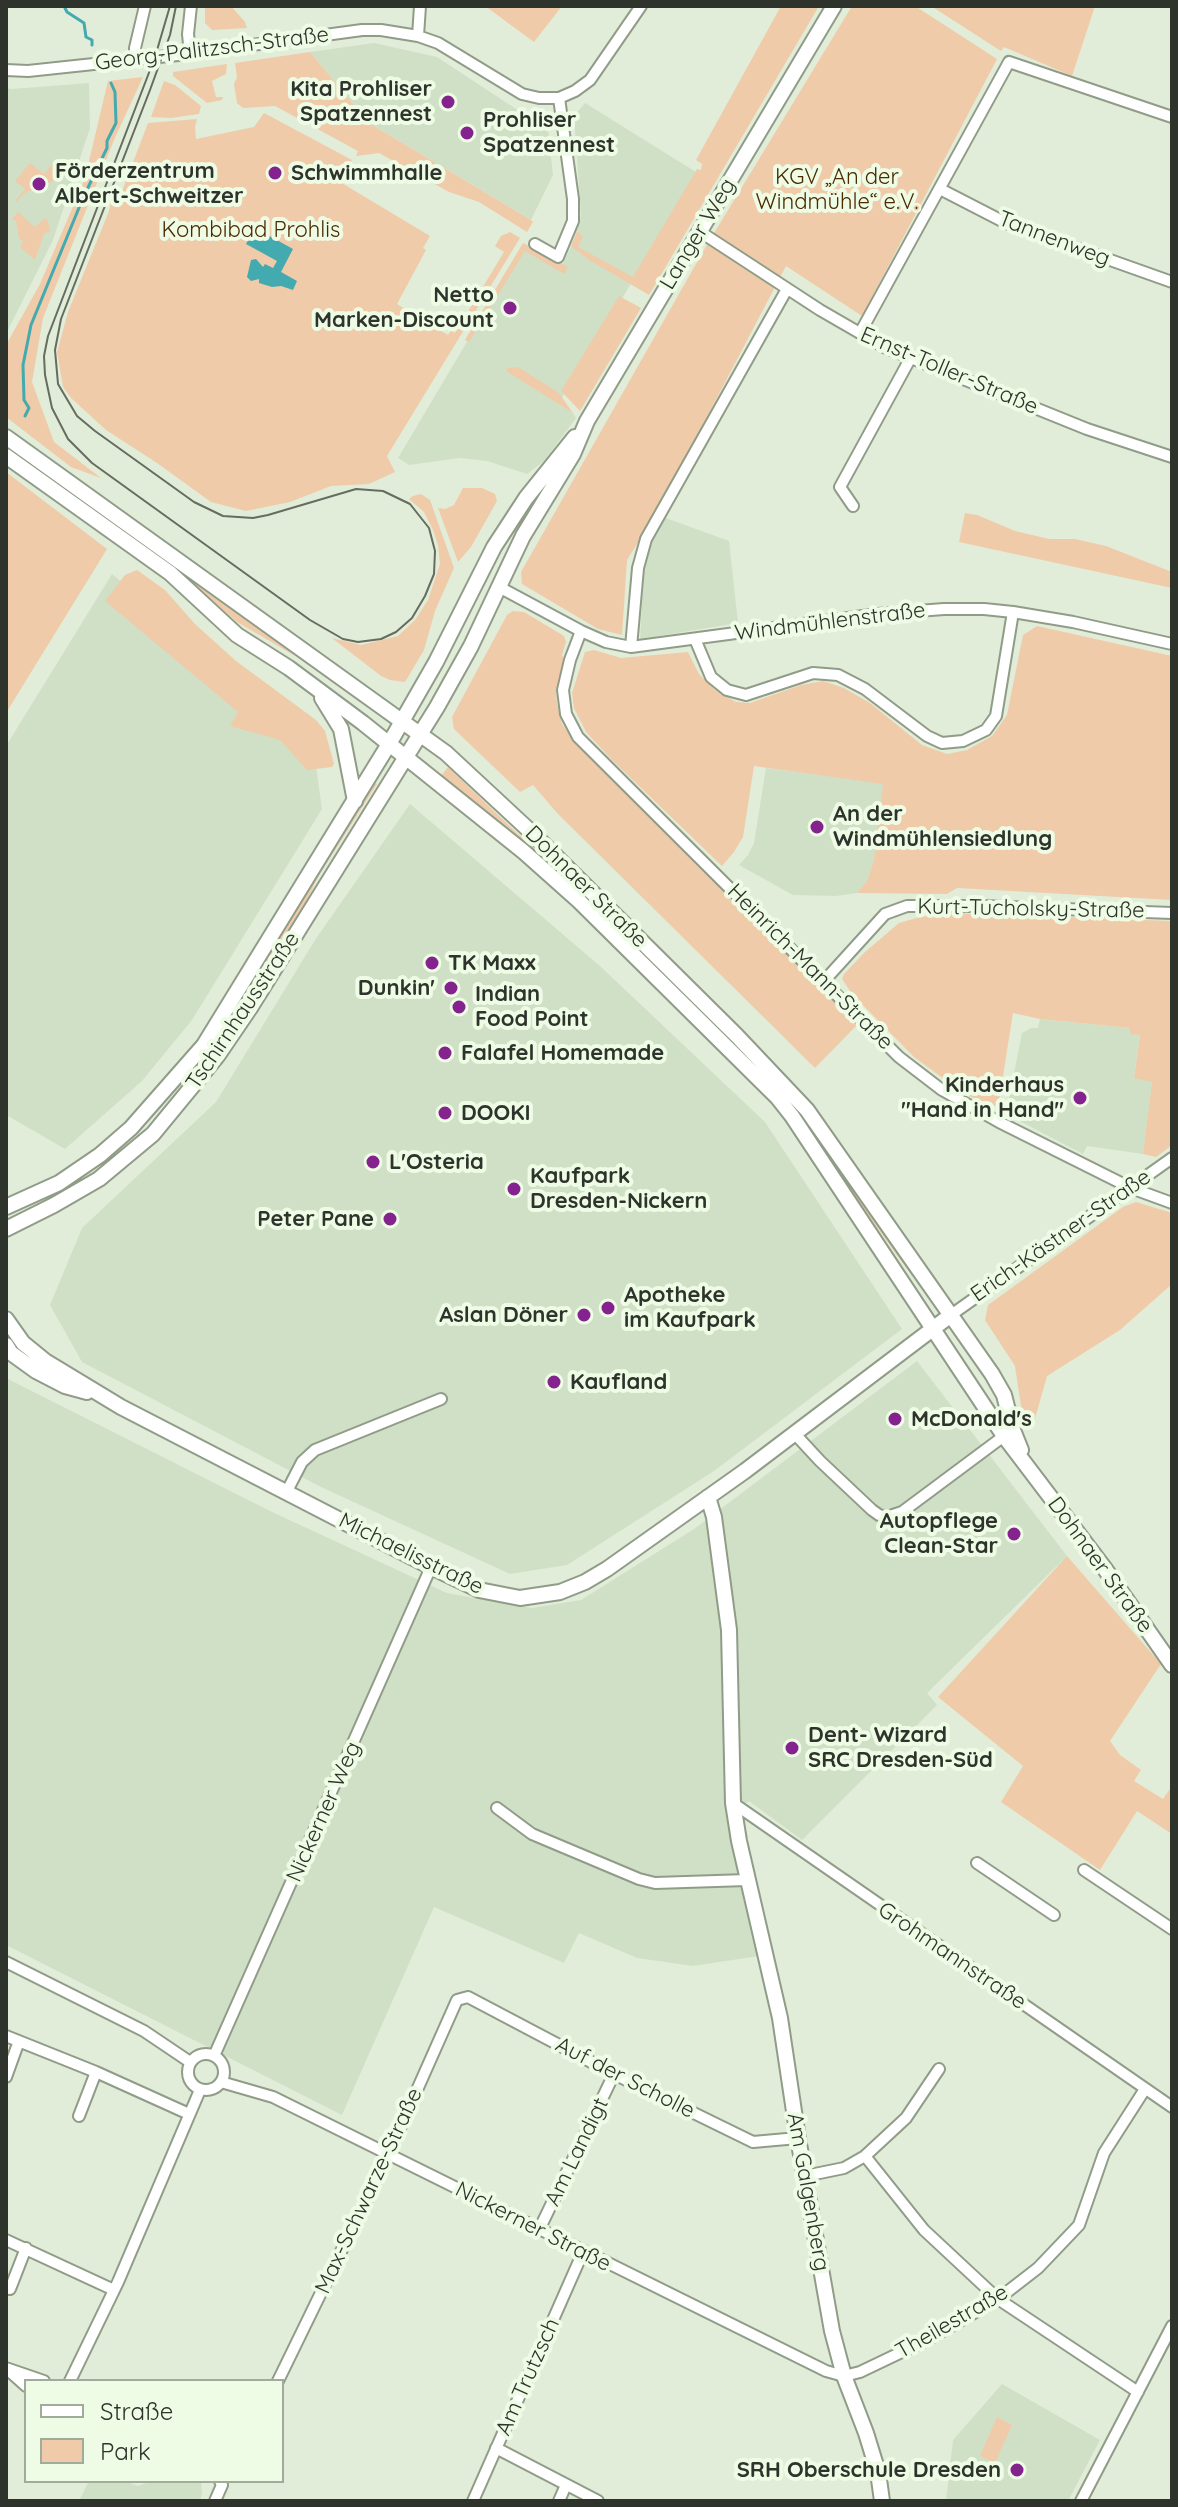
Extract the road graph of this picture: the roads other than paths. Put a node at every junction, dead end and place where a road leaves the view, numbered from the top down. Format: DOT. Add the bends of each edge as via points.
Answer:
graph roads {
  1 [pos="145,6"];
  2 [pos="191,6"];
  3 [pos="420,6"];
  4 [pos="641,6"];
  5 [pos="834,6"];
  6 [pos="418,36"];
  7 [pos="190,54"];
  8 [pos="135,59"];
  9 [pos="6,70"];
  10 [pos="559,98"];
  11 [pos="1172,117"];
  12 [pos="940,189"];
  13 [pos="699,231"];
  14 [pos="535,244"];
  15 [pos="1172,282"];
  16 [pos="787,289"];
  17 [pos="860,333"];
  18 [pos="910,359"];
  19 [pos="587,421"];
  20 [pos="6,437"];
  21 [pos="6,456"];
  22 [pos="1172,457"];
  23 [pos="853,506"];
  24 [pos="499,587"];
  25 [pos="1013,612"];
  26 [pos="581,631"];
  27 [pos="695,639"];
  28 [pos="1172,644"];
  29 [pos="631,647"];
  30 [pos="318,690"];
  31 [pos="402,721"];
  32 [pos="421,735"];
  33 [pos="389,744"];
  34 [pos="407,757"];
  35 [pos="355,801"];
  36 [pos="1172,913"];
  37 [pos="825,980"];
  38 [pos="1172,1158"];
  39 [pos="1131,1188"];
  40 [pos="1172,1203"];
  41 [pos="6,1207"];
  42 [pos="6,1229"];
  43 [pos="951,1315"];
  44 [pos="6,1319"];
  45 [pos="933,1329"];
  46 [pos="6,1345"];
  47 [pos="102,1397"];
  48 [pos="441,1399"];
  49 [pos="795,1434"];
  50 [pos="1004,1436"];
  51 [pos="1027,1465"];
  52 [pos="287,1491"];
  53 [pos="708,1497"];
  54 [pos="431,1567"];
  55 [pos="1172,1665"];
  56 [pos="733,1803"];
  57 [pos="497,1808"];
  58 [pos="977,1863"];
  59 [pos="1084,1870"];
  60 [pos="747,1880"];
  61 [pos="1054,1915"];
  62 [pos="1172,1929"];
  63 [pos="6,1962"];
  64 [pos="457,2000"];
  65 [pos="6,2036"];
  66 [pos="19,2041"];
  67 [pos="214,2056"];
  68 [pos="190,2062"];
  69 [pos="939,2069"];
  70 [pos="96,2072"];
  71 [pos="614,2074"];
  72 [pos="6,2077"];
  73 [pos="221,2082"];
  74 [pos="1145,2089"];
  75 [pos="200,2090"];
  76 [pos="1172,2107"];
  77 [pos="189,2114"];
  78 [pos="79,2116"];
  79 [pos="798,2138"];
  80 [pos="389,2153"];
  81 [pos="865,2156"];
  82 [pos="805,2176"];
  83 [pos="539,2230"];
  84 [pos="6,2240"];
  85 [pos="26,2248"];
  86 [pos="583,2252"];
  87 [pos="10,2289"];
  88 [pos="114,2290"];
  89 [pos="998,2299"];
  90 [pos="1172,2326"];
  91 [pos="6,2368"];
  92 [pos="844,2376"];
  93 [pos="38,2379"];
  94 [pos="71,2379"];
  95 [pos="279,2379"];
  96 [pos="24,2384"];
  97 [pos="1138,2392"];
  98 [pos="496,2448"];
  99 [pos="566,2485"];
  100 [pos="473,2501"];
  101 [pos="559,2501"];
  102 [pos="598,2501"];
  103 [pos="882,2501"];
  104 [pos="1081,2501"];
  1 -- 8 [label="street"];
  2 -- 7 [label="street"];
  3 -- 6 [label="street"];
  4 -- 10 [label="street" via="590,80"];
  5 -- 13 [label="main road, Langer Weg"];
  6 -- 7 [label="street, Georg-Palitzsch-Straße" via="362,30"];
  6 -- 10 [label="street, Georg-Palitzsch-Straße" via="457,53 522,94"];
  7 -- 8 [label="street, Georg-Palitzsch-Straße"];
  8 -- 9 [label="street, Georg-Palitzsch-Straße"];
  10 -- 14 [label="street" via="573,221 558,257"];
  11 -- 12 [label="street" via="1009,62"];
  12 -- 15 [label="street, Tannenweg" via="1006,223"];
  12 -- 17 [label="street"];
  13 -- 16 [label="street, Ernst-Toller-Straße"];
  13 -- 19 [label="main road, Langer Weg"];
  16 -- 17 [label="street, Ernst-Toller-Straße"];
  16 -- 29 [label="street" via="646,539"];
  17 -- 18 [label="street, Ernst-Toller-Straße"];
  18 -- 22 [label="street, Ernst-Toller-Straße"];
  18 -- 23 [label="street" via="840,487"];
  19 -- 24 [label="main road, Langer Weg"];
  19 -- 31 [label="main road, Langer Weg" via="507,526"];
  20 -- 31 [label="main road, Dohnaer Straße"];
  21 -- 30 [label="main road, Dohnaer Straße" via="170,573 237,635"];
  24 -- 26 [label="street, Windmühlenstraße"];
  24 -- 32 [label="main road, Langer Weg"];
  25 -- 27 [label="street, Windmühlenstraße" via="944,609 878,614"];
  25 -- 27 [label="street" via="996,716 986,730 963,741 942,743 838,675 813,673 746,695 727,690 711,677"];
  25 -- 28 [label="street, Windmühlenstraße"];
  26 -- 29 [label="street, Windmühlenstraße"];
  26 -- 37 [label="street, Heinrich-Mann-Straße" via="563,690 566,714 578,737"];
  27 -- 29 [label="street, Windmühlenstraße"];
  30 -- 33 [label="main road, Dohnaer Straße"];
  30 -- 35 [label="main road" via="341,729"];
  31 -- 32 [label="main road, Dohnaer Straße"];
  31 -- 33 [label="main road, Tschirnhausstraße"];
  32 -- 34 [label="main road, Tschirnhausstraße"];
  32 -- 43 [label="main road, Dohnaer Straße" via="531,832 790,1091"];
  33 -- 34 [label="main road, Dohnaer Straße"];
  33 -- 35 [label="main road, Tschirnhausstraße"];
  34 -- 42 [label="main road, Tschirnhausstraße" via="250,1008 153,1134 99,1179"];
  34 -- 45 [label="main road, Dohnaer Straße" via="546,870 777,1097"];
  35 -- 41 [label="main road, Tschirnhausstraße" via="204,1045 100,1155 59,1183"];
  36 -- 37 [label="street, Kurt-Tucholsky-Straße" via="907,906 885,914"];
  37 -- 39 [label="street, Heinrich-Mann-Straße" via="899,1057 942,1090"];
  38 -- 39 [label="street, Erich-Kästner-Straße"];
  39 -- 40 [label="street, Heinrich-Mann-Straße"];
  39 -- 43 [label="street, Erich-Kästner-Straße"];
  43 -- 45 [label="main road, Michaelisstraße"];
  43 -- 51 [label="main road, Dohnaer Straße" via="1004,1395"];
  44 -- 47 [label="main road, Michaelisstraße" via="45,1361"];
  45 -- 49 [label="main road, Michaelisstraße"];
  45 -- 50 [label="main road, Dohnaer Straße"];
  46 -- 47 [label="main road, Michaelisstraße" via="36,1371"];
  47 -- 52 [label="main road, Michaelisstraße"];
  48 -- 52 [label="street" via="315,1450"];
  49 -- 50 [label="street" via="872,1510 887,1517 902,1512"];
  49 -- 53 [label="main road, Michaelisstraße"];
  50 -- 51 [label="main road, Dohnaer Straße"];
  51 -- 55 [label="main road, Dohnaer Straße"];
  52 -- 54 [label="main road, Michaelisstraße"];
  53 -- 54 [label="main road, Michaelisstraße" via="607,1569 542,1597 479,1590"];
  53 -- 56 [label="main road, Am Galgenberg" via="729,1630"];
  54 -- 67 [label="street, Nickerner Weg"];
  56 -- 60 [label="main road, Am Galgenberg"];
  56 -- 74 [label="street, Grohmannstraße"];
  57 -- 60 [label="street" via="532,1834 639,1879"];
  58 -- 61 [label="street"];
  59 -- 62 [label="street"];
  60 -- 79 [label="main road, Am Galgenberg" via="774,1985"];
  63 -- 68 [label="street" via="144,2031"];
  64 -- 71 [label="street, Auf der Scholle" via="468,1997"];
  64 -- 80 [label="street, Max-Schwarze-Straße"];
  65 -- 66 [label="street"];
  66 -- 70 [label="street"];
  66 -- 72 [label="street"];
  67 -- 68 [label="street"];
  67 -- 73 [label="street" via="223,2068"];
  68 -- 75 [label="street" via="190,2081"];
  69 -- 81 [label="street" via="906,2118"];
  70 -- 77 [label="street"];
  70 -- 78 [label="street"];
  71 -- 79 [label="street, Auf der Scholle" via="753,2142"];
  71 -- 83 [label="street, Am Landigt"];
  73 -- 75 [label="street"];
  73 -- 80 [label="street, Nickerner Straße" via="273,2097"];
  74 -- 76 [label="street, Grohmannstraße"];
  74 -- 89 [label="street, Theilestraße" via="1104,2153 1079,2225 1038,2268"];
  75 -- 77 [label="street"];
  77 -- 88 [label="street"];
  79 -- 82 [label="main road, Am Galgenberg"];
  80 -- 83 [label="street, Nickerner Straße"];
  80 -- 95 [label="street, Max-Schwarze-Straße"];
  81 -- 82 [label="street" via="844,2168"];
  81 -- 89 [label="street" via="924,2230"];
  82 -- 92 [label="main road, Am Galgenberg"];
  83 -- 86 [label="street, Nickerner Straße"];
  84 -- 85 [label="street"];
  85 -- 87 [label="street"];
  85 -- 88 [label="street"];
  86 -- 92 [label="street, Nickerner Straße"];
  86 -- 98 [label="street, Am Trutzsch"];
  88 -- 94 [label="street"];
  89 -- 92 [label="street, Theilestraße" via="929,2339"];
  89 -- 97 [label="street"];
  90 -- 97 [label="street"];
  91 -- 93 [label="street"];
  91 -- 96 [label="street"];
  92 -- 103 [label="main road, Am Galgenberg" via="878,2472"];
  97 -- 104 [label="street"];
  98 -- 99 [label="street"];
  98 -- 100 [label="street, Am Trutzsch"];
  99 -- 101 [label="street"];
  99 -- 102 [label="street"];
}
